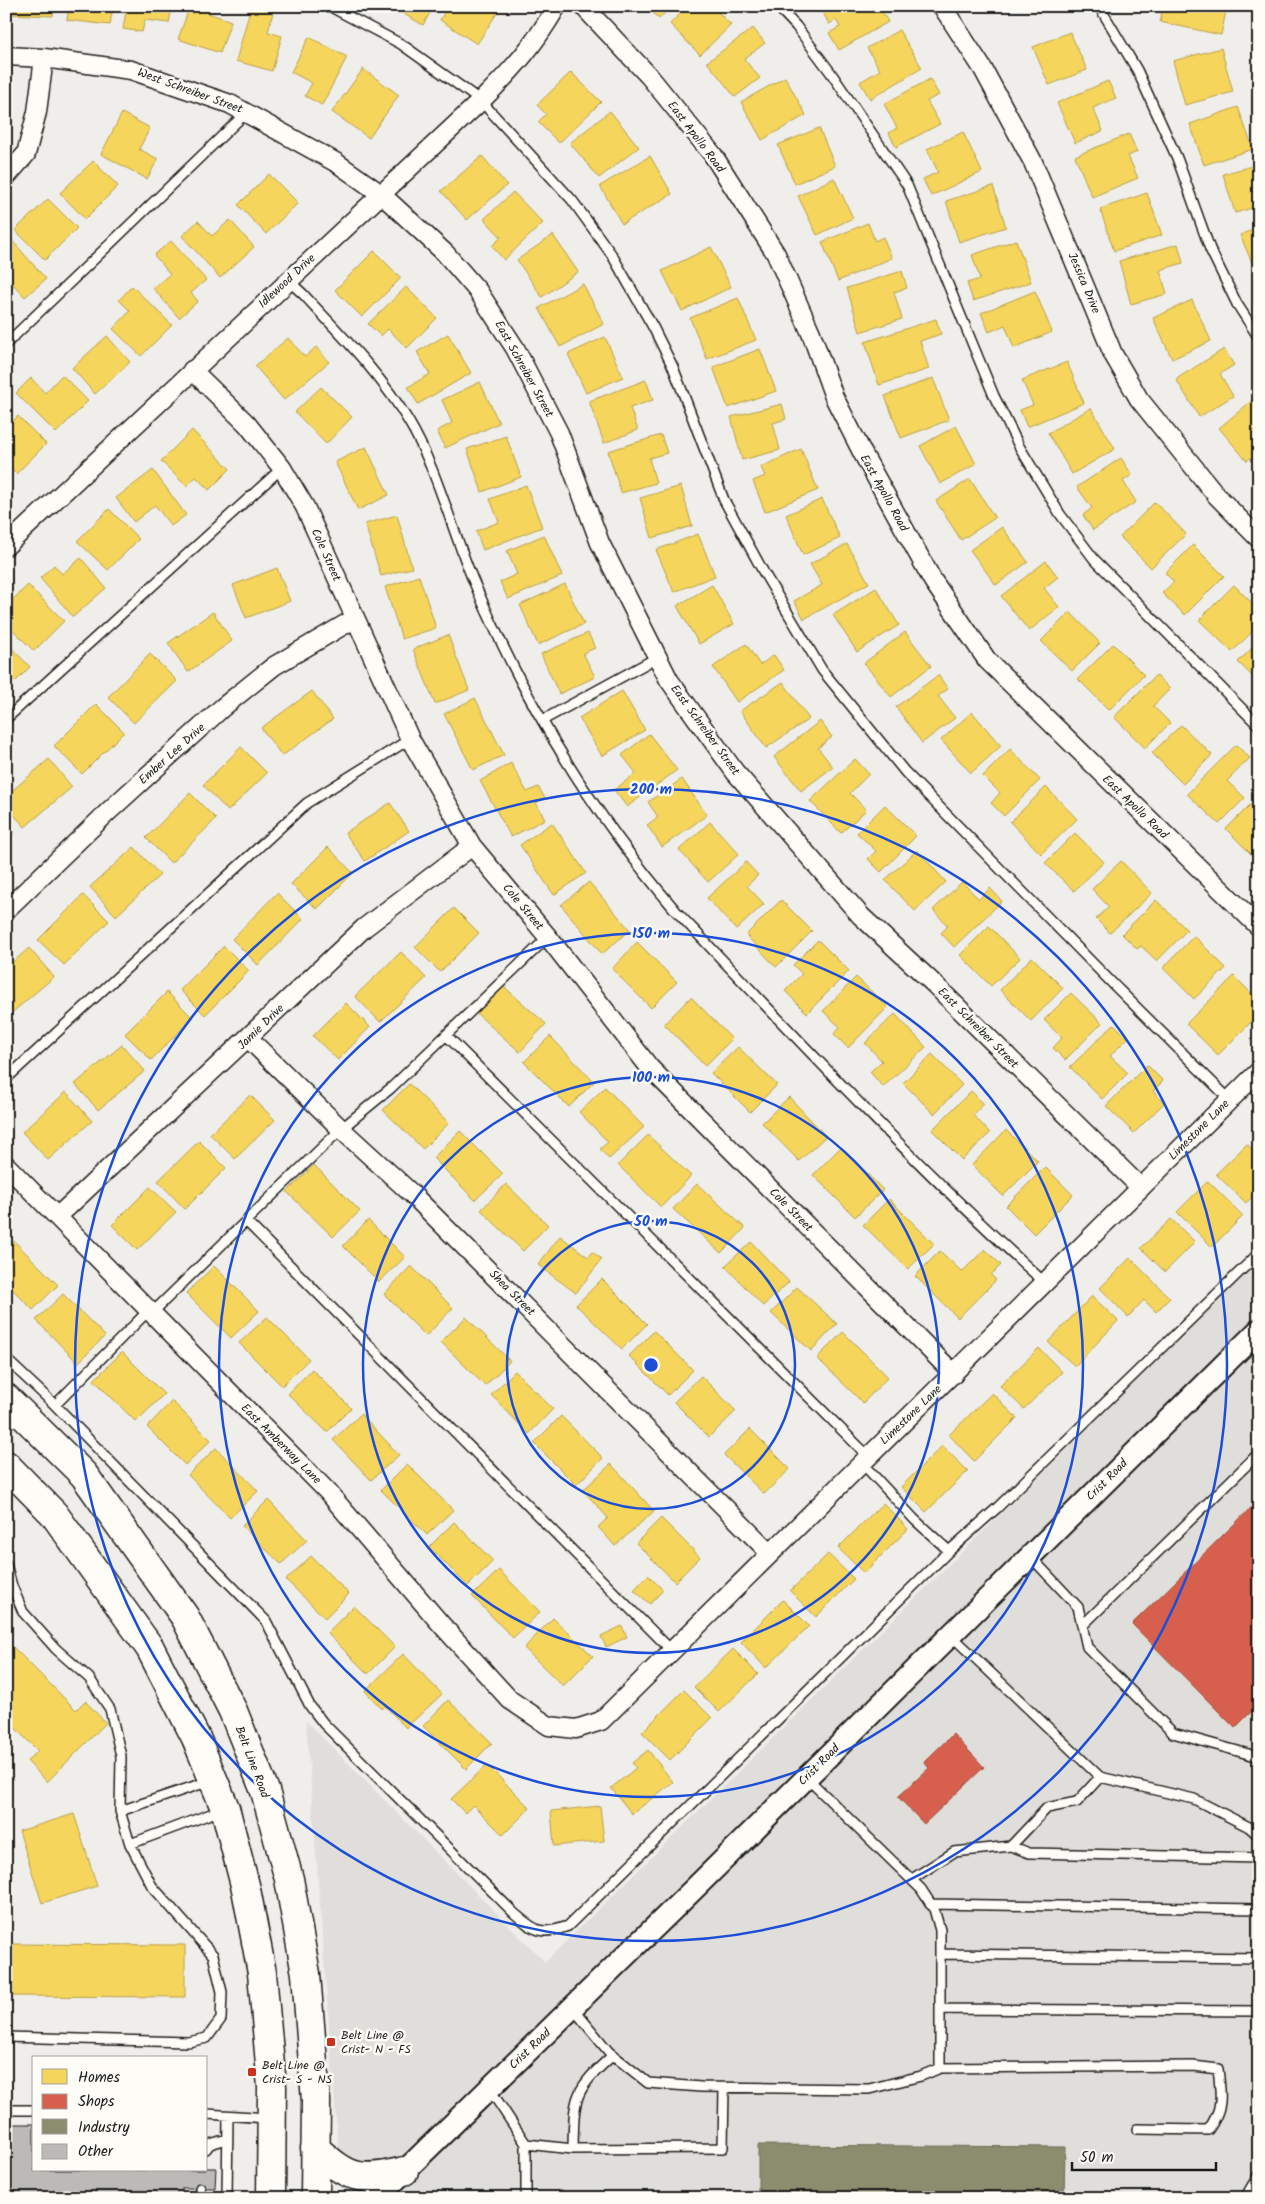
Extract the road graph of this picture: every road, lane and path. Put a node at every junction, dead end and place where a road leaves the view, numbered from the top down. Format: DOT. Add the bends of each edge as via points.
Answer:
graph roads {
  1 [pos="329,6"];
  2 [pos="557,6"];
  3 [pos="584,6"];
  4 [pos="777,6"];
  5 [pos="942,6"];
  6 [pos="1099,6"];
  7 [pos="6,56"];
  8 [pos="44,58"];
  9 [pos="481,101"];
  10 [pos="247,112"];
  11 [pos="6,178"];
  12 [pos="381,194"];
  13 [pos="288,280"];
  14 [pos="1259,338"];
  15 [pos="6,344"];
  16 [pos="192,370"];
  17 [pos="282,468"];
  18 [pos="1259,539"];
  19 [pos="6,546"];
  20 [pos="354,619"];
  21 [pos="658,657"];
  22 [pos="6,719"];
  23 [pos="543,720"];
  24 [pos="1259,726"];
  25 [pos="410,739"];
  26 [pos="472,846"];
  27 [pos="6,910"];
  28 [pos="1259,927"];
  29 [pos="548,937"];
  30 [pos="446,1035"];
  31 [pos="248,1038"];
  32 [pos="1259,1071"];
  33 [pos="6,1079"];
  34 [pos="1230,1100"];
  35 [pos="341,1129"];
  36 [pos="6,1166"];
  37 [pos="1141,1188"];
  38 [pos="58,1217"];
  39 [pos="246,1221"];
  40 [pos="1259,1253"];
  41 [pos="1045,1283"];
  42 [pos="150,1311"];
  43 [pos="1259,1330"];
  44 [pos="6,1359"];
  45 [pos="954,1374"];
  46 [pos="6,1398"];
  47 [pos="55,1405"];
  48 [pos="1259,1453"];
  49 [pos="865,1460"];
  50 [pos="6,1465"];
  51 [pos="949,1551"];
  52 [pos="770,1553"];
  53 [pos="1030,1556"];
  54 [pos="6,1564"];
  55 [pos="1082,1626"];
  56 [pos="951,1635"];
  57 [pos="671,1650"];
  58 [pos="549,1726"];
  59 [pos="1259,1757"];
  60 [pos="1100,1777"];
  61 [pos="807,1778"];
  62 [pos="213,1780"];
  63 [pos="225,1808"];
  64 [pos="120,1811"];
  65 [pos="1259,1836"];
  66 [pos="130,1844"];
  67 [pos="1011,1846"];
  68 [pos="1259,1858"];
  69 [pos="912,1879"];
  70 [pos="930,1904"];
  71 [pos="1259,1909"];
  72 [pos="940,1954"];
  73 [pos="1259,1958"];
  74 [pos="572,2007"];
  75 [pos="940,2009"];
  76 [pos="1259,2011"];
  77 [pos="6,2037"];
  78 [pos="613,2055"];
  79 [pos="940,2068"];
  80 [pos="489,2088"];
  81 [pos="724,2088"];
  82 [pos="6,2110"];
  83 [pos="32,2110"];
  84 [pos="208,2114"];
  85 [pos="228,2116"];
  86 [pos="271,2118"];
  87 [pos="1137,2129"];
  88 [pos="227,2139"];
  89 [pos="526,2144"];
  90 [pos="208,2146"];
  91 [pos="315,2148"];
  92 [pos="573,2149"];
  93 [pos="404,2171"];
  94 [pos="1259,2174"];
  95 [pos="227,2198"];
  96 [pos="271,2198"];
  97 [pos="315,2198"];
  98 [pos="377,2198"];
  99 [pos="526,2198"];
  100 [pos="1245,2198"];
  1 -- 9 [label="lane" via="401,44"];
  2 -- 9 [label="street, Idlewood Drive" via="522,60"];
  3 -- 28 [label="street, East Apollo Road" via="649,76 713,155 776,254 811,333 834,397 863,454 933,581 987,660"];
  4 -- 24 [label="lane" via="831,73 907,185 994,396 1019,446 1060,514 1094,559"];
  5 -- 18 [label="street, Jessica Drive" via="984,69 1033,162 1113,354 1139,399 1217,496"];
  6 -- 14 [label="lane" via="1137,70 1177,158 1210,249 1237,304"];
  7 -- 8 [label="street, West Schreiber Street"];
  8 -- 10 [label="street, West Schreiber Street" via="131,70"];
  8 -- 11 [label="street" via="37,112 26,154"];
  9 -- 12 [label="street, Idlewood Drive"];
  9 -- 34 [label="lane" via="572,200 612,255 673,367 724,500 822,670 905,772"];
  10 -- 12 [label="street, West Schreiber Street" via="337,163"];
  10 -- 15 [label="lane"];
  12 -- 13 [label="street, Idlewood Drive"];
  12 -- 21 [label="street, East Schreiber Street" via="445,253 478,291 515,348 559,433 600,543"];
  13 -- 16 [label="street, Idlewood Drive"];
  13 -- 23 [label="lane" via="386,386 410,423 511,664"];
  16 -- 17 [label="street, Cole Street" via="247,424"];
  16 -- 19 [label="street, Idlewood Drive"];
  17 -- 20 [label="street, Cole Street" via="305,507"];
  17 -- 22 [label="lane"];
  20 -- 25 [label="street, Cole Street"];
  20 -- 27 [label="street, Ember Lee Drive" via="274,666 223,707"];
  21 -- 23 [label="lane"];
  21 -- 37 [label="street, East Schreiber Street" via="669,680 735,772 861,916"];
  23 -- 41 [label="lane" via="558,748 624,845 676,911 876,1119"];
  25 -- 26 [label="street, Cole Street"];
  25 -- 33 [label="lane" via="307,803"];
  26 -- 29 [label="street, Cole Street"];
  26 -- 31 [label="street, Jamie Drive" via="364,928"];
  29 -- 30 [label="lane"];
  29 -- 45 [label="street, Cole Street" via="650,1068"];
  30 -- 35 [label="lane" via="391,1088"];
  30 -- 49 [label="lane"];
  31 -- 35 [label="street, Shea Street"];
  31 -- 38 [label="street, Jamie Drive"];
  32 -- 34 [label="street, Limestone Lane"];
  34 -- 37 [label="street, Limestone Lane"];
  35 -- 39 [label="lane"];
  35 -- 52 [label="street, Shea Street" via="412,1194"];
  36 -- 38 [label="street, East Amberway Lane"];
  37 -- 41 [label="street, Limestone Lane"];
  38 -- 42 [label="street, East Amberway Lane"];
  39 -- 42 [label="lane"];
  39 -- 57 [label="lane"];
  40 -- 51 [label="lane"];
  41 -- 45 [label="street, Limestone Lane"];
  42 -- 47 [label="lane"];
  42 -- 58 [label="street, East Amberway Lane" via="327,1491 510,1700"];
  43 -- 53 [label="street, Crist Road"];
  44 -- 47 [label="lane"];
  45 -- 49 [label="street, Limestone Lane"];
  46 -- 91 [label="main road, Belt Line Road" via="84,1475 185,1618 233,1711 265,1790 294,1908 306,1974 316,2101"];
  47 -- 51 [label="lane" via="266,1621 310,1706 324,1724 514,1913 530,1927 549,1933 568,1926"];
  48 -- 55 [label="lane"];
  49 -- 51 [label="lane" via="915,1520"];
  49 -- 52 [label="street, Limestone Lane"];
  50 -- 62 [label="main road" via="54,1514 150,1648 196,1738"];
  52 -- 57 [label="street, Limestone Lane"];
  53 -- 55 [label="lane" via="1078,1607"];
  53 -- 56 [label="street, Crist Road"];
  54 -- 64 [label="lane" via="23,1612 56,1649 89,1678 110,1709 121,1756"];
  55 -- 59 [label="lane" via="1087,1648 1173,1733"];
  56 -- 60 [label="lane"];
  56 -- 61 [label="street, Crist Road"];
  57 -- 58 [label="street, Limestone Lane" via="601,1721 576,1729"];
  60 -- 65 [label="lane" via="1194,1799 1249,1827"];
  60 -- 67 [label="lane" via="1077,1802 1047,1808"];
  61 -- 69 [label="lane"];
  61 -- 74 [label="street, Crist Road"];
  62 -- 63 [label="main road"];
  62 -- 64 [label="lane"];
  63 -- 66 [label="lane"];
  63 -- 86 [label="main road" via="246,1889 262,1973 272,2087"];
  64 -- 66 [label="lane"];
  66 -- 77 [label="lane" via="152,1886 213,1955 222,1992 221,2018 207,2038 188,2042"];
  67 -- 68 [label="lane" via="1029,1854"];
  67 -- 69 [label="lane" via="954,1852"];
  69 -- 70 [label="lane"];
  70 -- 71 [label="lane"];
  70 -- 72 [label="lane" via="940,1930"];
  72 -- 73 [label="lane"];
  72 -- 75 [label="lane"];
  74 -- 78 [label="lane"];
  74 -- 80 [label="street, Crist Road"];
  75 -- 76 [label="lane"];
  75 -- 79 [label="lane"];
  78 -- 81 [label="lane" via="648,2083"];
  78 -- 92 [label="lane" via="581,2088 574,2106"];
  79 -- 81 [label="lane" via="869,2089"];
  79 -- 87 [label="lane" via="1193,2066 1218,2069 1219,2115 1208,2130"];
  80 -- 89 [label="lane"];
  80 -- 93 [label="street, Crist Road"];
  81 -- 92 [label="lane" via="723,2148"];
  82 -- 83 [label="lane"];
  84 -- 85 [label="lane"];
  85 -- 86 [label="lane"];
  85 -- 88 [label="lane"];
  86 -- 96 [label="main road"];
  88 -- 90 [label="lane"];
  88 -- 95 [label="lane"];
  89 -- 92 [label="lane"];
  89 -- 99 [label="lane"];
  91 -- 93 [label="main road" via="336,2167 358,2177 378,2177"];
  91 -- 97 [label="main road, Belt Line Road"];
  93 -- 98 [label="street, Crist Road"];
  94 -- 100 [label="lane"];
}
